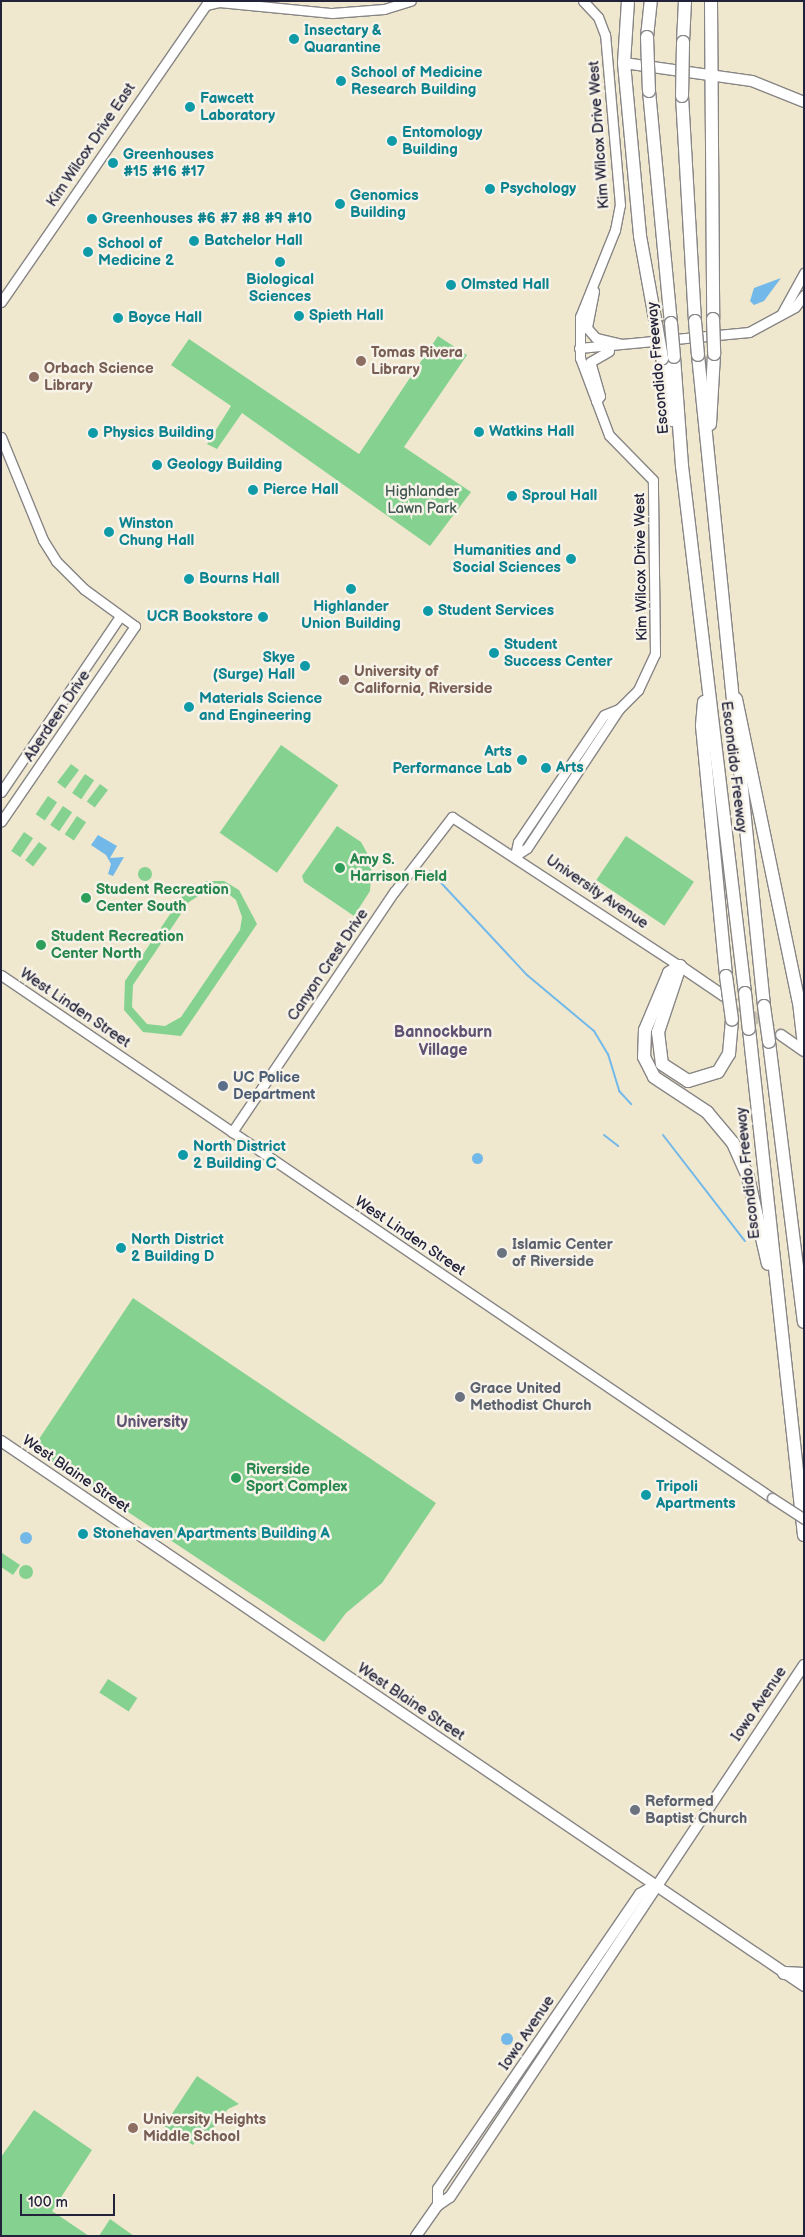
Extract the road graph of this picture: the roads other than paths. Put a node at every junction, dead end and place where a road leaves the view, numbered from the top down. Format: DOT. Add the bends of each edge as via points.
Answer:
graph roads {
  1 [pos="411,1"];
  2 [pos="584,1"];
  3 [pos="628,1"];
  4 [pos="651,1"];
  5 [pos="685,1"];
  6 [pos="711,1"];
  7 [pos="624,63"];
  8 [pos="714,73"];
  9 [pos="804,102"];
  10 [pos="804,273"];
  11 [pos="596,274"];
  12 [pos="804,295"];
  13 [pos="1,302"];
  14 [pos="782,313"];
  15 [pos="623,345"];
  16 [pos="579,348"];
  17 [pos="668,358"];
  18 [pos="596,401"];
  19 [pos="1,437"];
  20 [pos="708,437"];
  21 [pos="120,616"];
  22 [pos="728,673"];
  23 [pos="706,674"];
  24 [pos="1,792"];
  25 [pos="452,817"];
  26 [pos="1,822"];
  27 [pos="516,856"];
  28 [pos="680,966"];
  29 [pos="1,975"];
  30 [pos="724,996"];
  31 [pos="781,1035"];
  32 [pos="804,1045"];
  33 [pos="804,1051"];
  34 [pos="232,1132"];
  35 [pos="780,1317"];
  36 [pos="804,1322"];
  37 [pos="1,1442"];
  38 [pos="804,1519"];
  39 [pos="804,1535"];
  40 [pos="804,1665"];
  41 [pos="655,1885"];
  42 [pos="784,1973"];
  43 [pos="804,1974"];
  44 [pos="804,1986"];
  45 [pos="416,2236"];
  1 -- 13 [label="street, Kim Wilcox Drive East" via="384,9 332,13 219,2 206,5"];
  2 -- 11 [label="street, Kim Wilcox Drive West" via="598,17 605,35 620,196 615,230"];
  3 -- 7 [label="highway"];
  4 -- 17 [label="highway, Escondido Freeway, bridge" via="648,37 650,91 671,322"];
  5 -- 20 [label="highway, Escondido Freeway, bridge" via="682,96 695,321"];
  6 -- 8 [label="highway"];
  7 -- 8 [label="main road"];
  7 -- 17 [label="highway, bridge" via="640,236 656,324"];
  8 -- 9 [label="main road" via="752,81"];
  8 -- 20 [label="highway, bridge" via="714,403"];
  10 -- 14 [label="street"];
  11 -- 15 [label="street" via="587,328 596,338"];
  11 -- 16 [label="street, Kim Wilcox Drive West" via="580,317"];
  12 -- 14 [label="street" via="795,307"];
  14 -- 15 [label="street" via="749,332"];
  15 -- 16 [label="street"];
  15 -- 18 [label="street" via="591,360 600,396"];
  16 -- 18 [label="street, Kim Wilcox Drive West"];
  17 -- 23 [label="highway, Escondido Freeway"];
  18 -- 27 [label="street, Kim Wilcox Drive West" via="617,447 650,474 654,490 655,662 638,690 619,709 527,848"];
  19 -- 21 [label="street" via="48,550 70,576"];
  20 -- 22 [label="highway, Escondido Freeway"];
  21 -- 24 [label="street, Aberdeen Drive"];
  21 -- 26 [label="street, Aberdeen Drive" via="135,626"];
  22 -- 32 [label="highway" via="745,724"];
  22 -- 36 [label="highway, Escondido Freeway, bridge" via="764,1006"];
  23 -- 28 [label="highway, bridge" via="702,726 732,1020 729,1054 718,1072 688,1081 662,1064 658,1032"];
  23 -- 35 [label="highway, Escondido Freeway, bridge"];
  25 -- 27 [label="street, University Avenue"];
  25 -- 34 [label="street, Canyon Crest Drive" via="394,892"];
  27 -- 28 [label="street, University Avenue"];
  28 -- 30 [label="main road, University Avenue"];
  28 -- 35 [label="highway" via="669,974 645,1030 644,1057 654,1077 707,1112 738,1152"];
  29 -- 34 [label="street, West Linden Street"];
  31 -- 33 [label="main road"];
  34 -- 38 [label="street, West Linden Street, bridge"];
  35 -- 39 [label="highway, Escondido Freeway"];
  37 -- 41 [label="main road, West Blaine Street"];
  40 -- 41 [label="main road, Iowa Avenue"];
  41 -- 42 [label="main road, West Blaine Street"];
  41 -- 45 [label="main road, Iowa Avenue" via="651,1900 450,2197 438,2205"];
  42 -- 43 [label="highway"];
  42 -- 44 [label="main road, West Blaine Street"];
}
